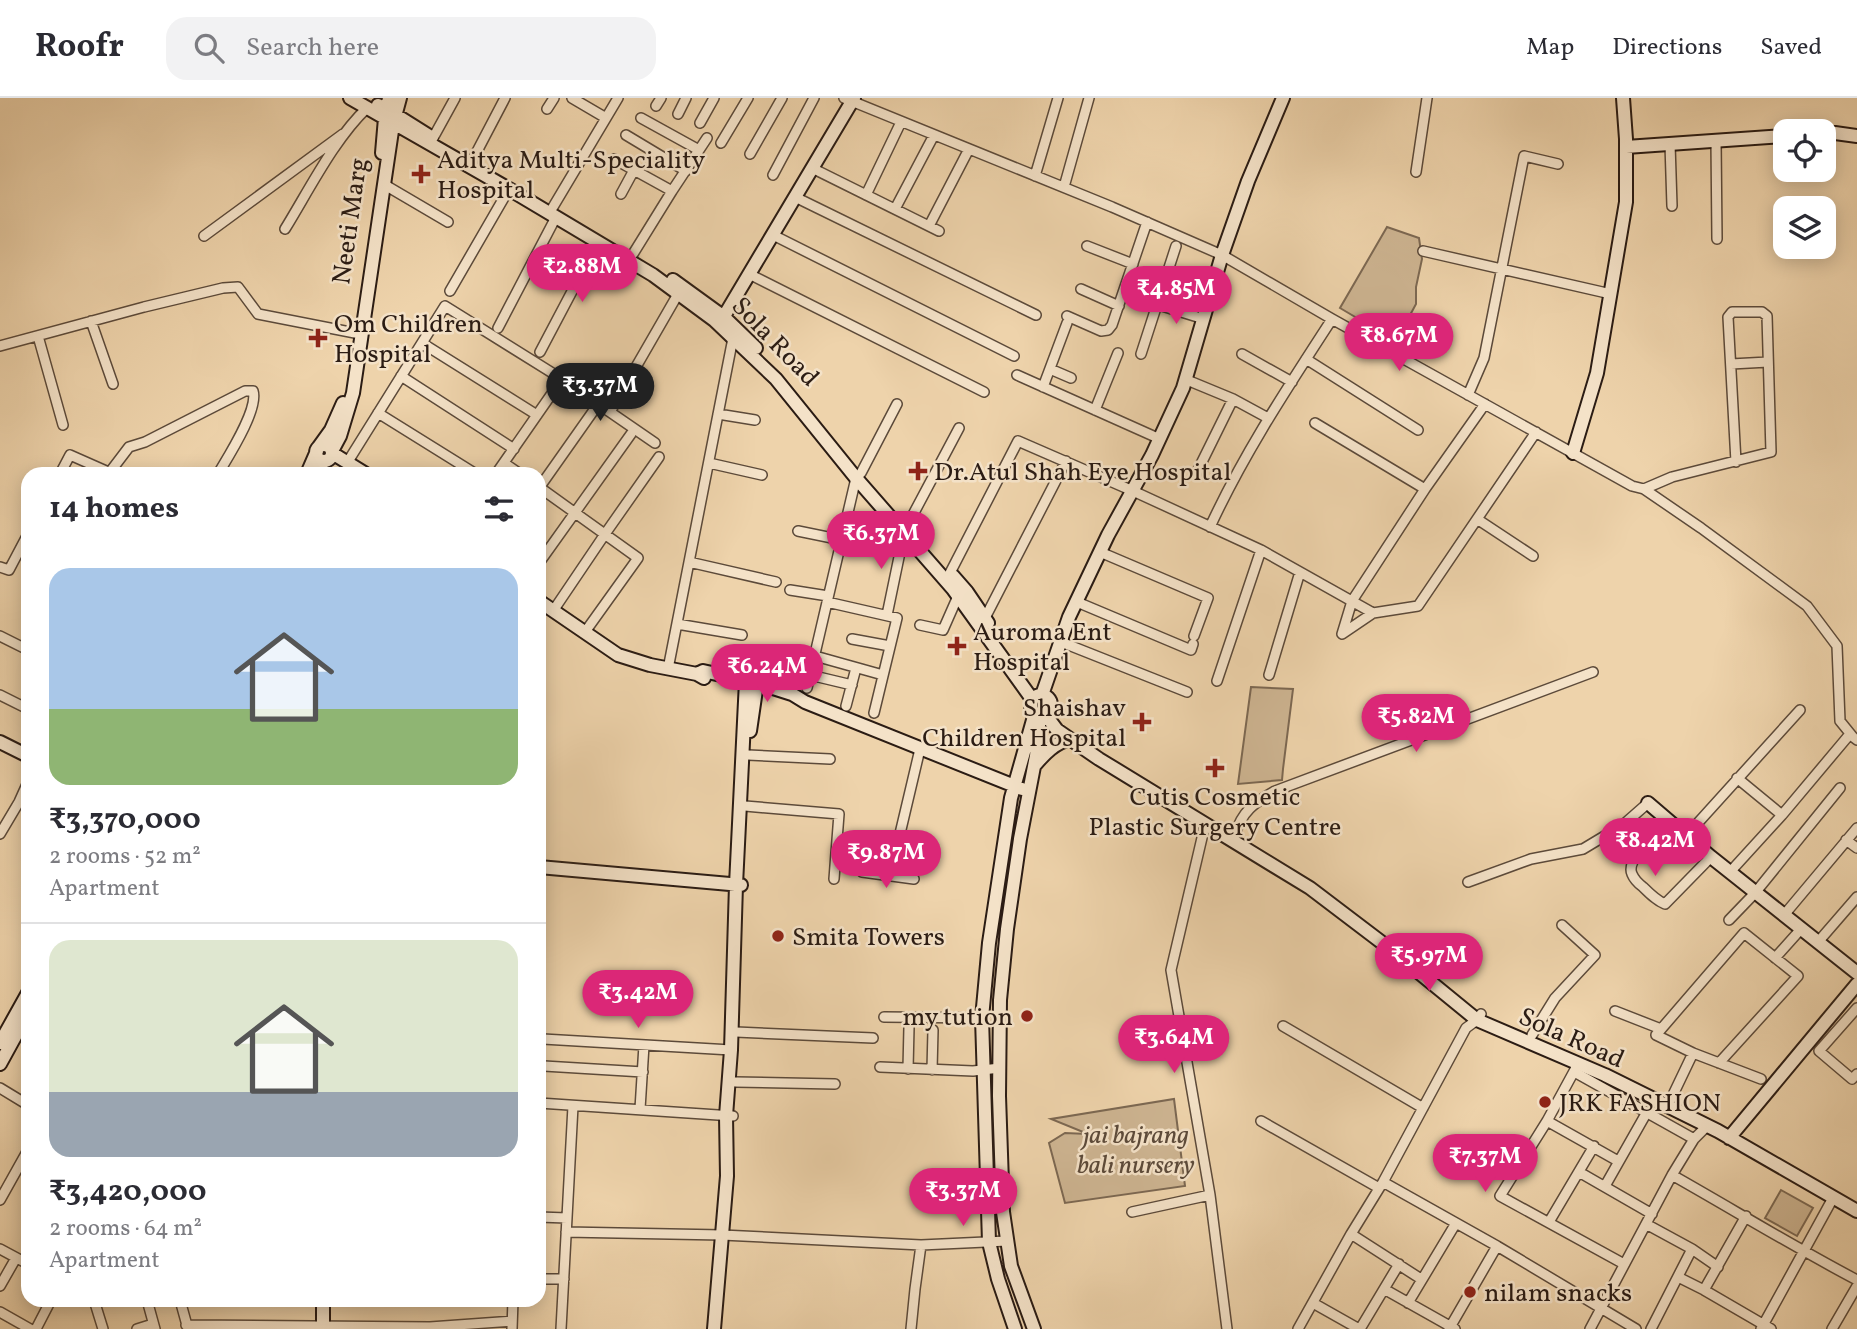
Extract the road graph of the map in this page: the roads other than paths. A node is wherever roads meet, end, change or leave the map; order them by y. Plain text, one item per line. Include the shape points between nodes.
1 (350, 98) edge
2 (400, 98) edge
3 (455, 98) edge
4 (506, 98) edge
5 (554, 98) edge
6 (572, 98) edge
7 (618, 98) edge
8 (686, 98) edge
9 (714, 98) edge
10 (748, 98) edge
11 (782, 98) edge
12 (814, 98) edge
13 (1058, 98) edge
14 (1089, 98) edge
15 (1283, 98) edge
16 (1427, 98) edge
17 (1623, 98) edge
18 (850, 99) edge
19 (366, 103) edge
20 (547, 109) dead end
21 (390, 113) edge
22 (678, 114) dead end
23 (606, 118) junction
24 (641, 118) dead end
25 (700, 122) dead end
26 (901, 122) junction
27 (1836, 133) edge
28 (343, 134) junction
29 (626, 135) dead end
30 (934, 135) junction
31 (1857, 136) edge
32 (1773, 137) edge
33 (433, 138) junction
34 (707, 138) dead end
35 (1716, 141) junction
36 (722, 143) dead end
37 (1670, 144) junction
38 (1626, 146) junction
39 (969, 149) junction
40 (699, 150) junction
41 (750, 154) dead end
42 (614, 159) dead end
43 (472, 161) junction
44 (1559, 164) dead end
45 (812, 169) junction
46 (634, 170) junction
47 (685, 171) junction
48 (1416, 172) dead end
49 (773, 175) dead end
50 (1035, 176) junction
51 (385, 185) junction
52 (1064, 187) junction
53 (509, 189) junction
54 (672, 191) junction
55 (621, 194) dead end
56 (866, 195) junction
57 (795, 197) junction
58 (1672, 206) dead end
59 (895, 209) junction
60 (555, 212) junction
61 (448, 222) dead end
62 (1147, 222) junction
63 (929, 226) junction
64 (285, 229) dead end
65 (939, 231) dead end
66 (773, 235) junction
67 (204, 236) dead end
68 (1717, 239) dead end
69 (598, 242) junction
70 (1087, 246) dead end
71 (1176, 246) dead end
72 (1423, 251) dead end
73 (633, 254) junction
74 (1222, 255) junction
75 (1133, 264) junction
76 (1502, 269) junction
77 (750, 274) junction
78 (1081, 289) dead end
79 (450, 291) dead end
80 (1123, 293) junction
81 (678, 294) junction
82 (1611, 294) junction
83 (1157, 305) junction
84 (1119, 306) junction
85 (1035, 316) dead end
86 (1204, 319) junction
87 (1332, 319) junction
88 (91, 321) junction
89 (722, 321) junction
90 (498, 328) dead end
91 (355, 333) junction
92 (38, 335) junction
93 (733, 338) junction
94 (422, 343) junction
95 (0, 346) edge
96 (540, 352) dead end
97 (1118, 353) dead end
98 (1141, 354) dead end
99 (1242, 355) dead end
100 (1014, 356) dead end
101 (1306, 359) junction
102 (1769, 362) junction
103 (1731, 364) junction
104 (1050, 369) junction
105 (1017, 375) dead end
106 (401, 376) junction
107 (1071, 378) dead end
108 (562, 379) junction
109 (1187, 380) junction
110 (1292, 382) junction
111 (113, 384) dead end
112 (1043, 387) junction
113 (984, 392) dead end
114 (1468, 395) junction
115 (1233, 399) junction
116 (897, 404) dead end
117 (1485, 404) junction
118 (594, 410) dead end
119 (1096, 410) junction
120 (610, 412) junction
121 (378, 413) junction
122 (718, 414) junction
123 (537, 415) junction
124 (1268, 418) junction
125 (755, 420) dead end
126 (1315, 424) dead end
127 (63, 425) dead end
128 (959, 428) dead end
129 (1418, 430) dead end
130 (1536, 432) junction
131 (631, 434) dead end
132 (1160, 439) junction
133 (655, 443) dead end
134 (514, 449) junction
135 (1573, 453) junction
136 (325, 454) junction
137 (659, 457) dead end
138 (1066, 461) junction
139 (1736, 462) junction
140 (504, 463) junction
141 (709, 463) junction
142 (64, 467) edge
143 (97, 467) edge
144 (115, 467) edge
145 (222, 467) edge
146 (313, 467) edge
147 (320, 467) edge
148 (345, 467) edge
149 (349, 467) edge
150 (465, 467) edge
151 (501, 467) edge
152 (510, 467) edge
153 (1196, 474) dead end
154 (762, 475) dead end
155 (859, 476) junction
156 (546, 477) edge
157 (1424, 489) junction
158 (1644, 489) junction
159 (1133, 491) junction
160 (546, 492) edge
161 (574, 512) junction
162 (1477, 519) junction
163 (1210, 527) junction
164 (906, 529) junction
165 (798, 531) dead end
166 (605, 534) junction
167 (842, 540) junction
168 (21, 547) edge
169 (1261, 550) junction
170 (1100, 552) junction
171 (546, 553) edge
172 (1533, 556) dead end
173 (689, 562) junction
174 (0, 567) edge
175 (1300, 572) junction
176 (950, 573) junction
177 (776, 582) dead end
178 (790, 590) dead end
179 (958, 596) junction
180 (828, 599) junction
181 (1352, 601) junction
182 (1077, 602) junction
183 (546, 606) edge
184 (553, 611) junction
185 (1373, 613) junction
186 (887, 615) junction
187 (985, 618) junction
188 (677, 624) junction
189 (920, 625) dead end
190 (585, 632) junction
191 (741, 635) dead end
192 (0, 636) edge
193 (852, 639) dead end
194 (1061, 642) junction
195 (21, 646) edge
196 (890, 646) junction
197 (815, 656) junction
198 (856, 668) junction
199 (668, 669) junction
200 (1593, 671) dead end
201 (1269, 674) dead end
202 (810, 675) junction
203 (883, 675) junction
204 (1217, 681) dead end
205 (852, 685) junction
206 (751, 686) junction
207 (807, 688) dead end
208 (1187, 692) dead end
209 (0, 695) edge
210 (1037, 697) junction
211 (21, 706) edge
212 (846, 706) dead end
213 (1800, 710) dead end
214 (874, 713) dead end
215 (1042, 713) junction
216 (1854, 737) edge
217 (1070, 739) junction
218 (0, 741) edge
219 (920, 749) junction
220 (21, 752) edge
221 (748, 755) junction
222 (830, 759) dead end
223 (1035, 765) junction
224 (1737, 778) junction
225 (1014, 787) junction
226 (1840, 788) dead end
227 (1029, 791) junction
228 (1648, 803) joint
229 (745, 806) junction
230 (21, 807) edge
231 (1782, 815) junction
232 (1666, 819) junction
233 (1205, 825) junction
234 (1857, 828) edge
235 (0, 834) edge
236 (1235, 835) junction
237 (1686, 836) junction
238 (1846, 840) junction
239 (1857, 848) edge
240 (1711, 857) junction
241 (546, 868) edge
242 (862, 872) dead end
243 (1730, 872) junction
244 (890, 876) junction
245 (834, 879) dead end
246 (914, 879) dead end
247 (1468, 883) dead end
248 (738, 885) junction
249 (1755, 892) junction
250 (1857, 897) edge
251 (1784, 915) junction
252 (1729, 920) dead end
253 (1562, 925) dead end
254 (1801, 929) junction
255 (1818, 942) junction
256 (1775, 958) junction
257 (1857, 973) edge
258 (1854, 993) edge
259 (21, 1006) edge
260 (1857, 1008) edge
261 (1615, 1012) dead end
262 (884, 1017) dead end
263 (1479, 1017) junction
264 (982, 1018) junction
265 (21, 1026) edge
266 (1283, 1026) dead end
267 (909, 1027) dead end
268 (1661, 1029) junction
269 (933, 1030) dead end
270 (736, 1032) junction
271 (1532, 1035) junction
272 (873, 1038) dead end
273 (546, 1039) edge
274 (0, 1043) edge
275 (644, 1045) junction
276 (731, 1050) junction
277 (1693, 1054) junction
278 (1719, 1063) junction
279 (0, 1064) edge
280 (546, 1066) edge
281 (880, 1067) dead end
282 (1000, 1068) junction
283 (908, 1069) junction
284 (984, 1069) junction
285 (1578, 1069) junction
286 (932, 1070) junction
287 (643, 1072) junction
288 (1760, 1079) dead end
289 (1855, 1079) edge
290 (734, 1082) junction
291 (835, 1084) dead end
292 (0, 1088) edge
293 (1671, 1099) junction
294 (21, 1101) edge
295 (546, 1104) edge
296 (573, 1106) junction
297 (1423, 1108) junction
298 (640, 1110) junction
299 (1647, 1112) junction
300 (730, 1116) junction
301 (1261, 1121) dead end
302 (1547, 1121) junction
303 (1707, 1126) junction
304 (1732, 1135) junction
305 (1694, 1139) junction
306 (1594, 1146) junction
307 (1618, 1161) junction
308 (21, 1169) edge
309 (1579, 1172) junction
310 (1672, 1175) junction
311 (1381, 1185) junction
312 (1605, 1186) junction
313 (1210, 1195) junction
314 (1833, 1198) junction
315 (0, 1200) edge
316 (1857, 1202) edge
317 (1857, 1211) edge
318 (1132, 1212) dead end
319 (1652, 1214) junction
320 (1746, 1216) junction
321 (546, 1218) edge
322 (567, 1219) junction
323 (1549, 1222) junction
324 (1456, 1223) junction
325 (1646, 1224) junction
326 (566, 1232) junction
327 (1351, 1234) junction
328 (724, 1235) junction
329 (1007, 1241) junction
330 (989, 1242) junction
331 (921, 1245) junction
332 (1497, 1246) junction
333 (0, 1249) edge
334 (1692, 1249) junction
335 (1803, 1252) junction
336 (16, 1258) junction
337 (21, 1260) edge
338 (1399, 1264) junction
339 (1624, 1264) junction
340 (1718, 1267) junction
341 (1678, 1277) junction
342 (546, 1279) edge
343 (564, 1279) junction
344 (1421, 1279) junction
345 (1857, 1280) edge
346 (0, 1286) edge
347 (1857, 1286) edge
348 (1384, 1289) junction
349 (1704, 1290) junction
350 (1313, 1303) junction
351 (1408, 1303) junction
352 (47, 1307) edge
353 (95, 1307) edge
354 (149, 1307) edge
355 (182, 1307) edge
356 (323, 1307) edge
357 (513, 1307) edge
358 (1601, 1307) junction
359 (0, 1312) edge
360 (512, 1325) edge
361 (154, 1327) edge
362 (187, 1327) edge
363 (323, 1327) edge
364 (1765, 1327) edge
365 (1452, 1328) edge
366 (30, 1329) edge
367 (36, 1329) edge
368 (103, 1329) edge
369 (137, 1329) edge
370 (561, 1329) edge
371 (717, 1329) edge
372 (911, 1329) edge
373 (1015, 1329) edge
374 (1034, 1329) edge
375 (1227, 1329) edge
376 (1298, 1329) edge
377 (1359, 1329) edge
378 (1590, 1329) edge
379 (1636, 1329) edge
380 (1651, 1329) edge
381 (1832, 1329) edge

1 - 19 street, Sola Road
2 - 21 street
3 - 33 street
4 - 43 street
5 - 20 street
6 - 23 street
7 - 23 street
8 - 22 street
9 - 25 street
10 - 36 street
11 - 41 street
12 - 49 street
13 - 50 street
14 - 52 street
15 - 74 street
16 - 48 street
17 - 38 street
18 - 26 street
18 - 45 street
19 - 21 street, Sola Road
19 - 28 street
21 - 33 street, Sola Road
21 - 51 street
21 - 53 street, Sola Road
21 - 91 street, Neeti Marg
23 - 60 street
24 - 40 street
26 - 30 street
26 - 56 street
27 - 31 street
28 - 64 street
28 - 67 street
29 - 47 street
30 - 39 street
30 - 59 street
32 - 35 street
33 - 43 street, Sola Road
34 - 40 street
35 - 37 street
35 - 68 street
37 - 38 street
37 - 58 street
38 - 82 street via 1626,202
39 - 50 street
39 - 63 street
40 - 47 street
42 - 46 street
43 - 60 street, Sola Road
44 - 76 street via 1524,156
45 - 56 street
45 - 57 street
46 - 54 street
46 - 55 street
47 - 54 street
50 - 52 street
51 - 61 street
51 - 136 street via 353,393 340,436
52 - 62 street
53 - 60 street, Sola Road
53 - 79 street
54 - 73 street
56 - 59 street
57 - 66 street
57 - 85 street
59 - 63 street
60 - 69 street, Sola Road
60 - 73 street, Sola Road
60 - 90 street
62 - 74 street
62 - 75 street
63 - 65 street
66 - 77 street
66 - 100 street
69 - 81 street, Sola Road
69 - 96 street
70 - 75 street
71 - 83 street
72 - 76 street
73 - 89 street, Sola Road via 690,291
74 - 86 street
74 - 87 street
75 - 80 street
76 - 82 street
76 - 114 street via 1484,358
77 - 89 street
77 - 113 street
78 - 84 street
80 - 83 street
80 - 84 street
81 - 89 street, Sola Road
81 - 120 street
82 - 135 street via 1597,373
83 - 86 street
83 - 98 street
84 - 104 street via 1108,330 1067,319
86 - 109 street
87 - 101 street
87 - 114 street
88 - 91 street via 238,287 258,314
88 - 92 street
88 - 111 street
89 - 93 street, Sola Road
89 - 155 street, Sola Road via 777,371
91 - 136 street, Neeti Marg via 347,384
92 - 95 street
92 - 127 street
93 - 122 street
93 - 155 street, Sola Road via 776,379
94 - 106 street
94 - 108 street via 445,306
94 - 123 street
97 - 119 street
99 - 110 street
101 - 110 street
101 - 129 street
102 - 103 street
102 - 103 street via 1767,316 1732,312 1728,317
102 - 139 street via 1771,452
103 - 139 street
104 - 107 street
104 - 112 street
105 - 112 street
106 - 121 street
106 - 134 street
108 - 120 street
108 - 123 street
109 - 115 street
109 - 132 street
110 - 124 street
112 - 119 street
114 - 117 street
115 - 124 street
115 - 153 street
116 - 155 street
117 - 130 street
117 - 157 street
118 - 156 street
119 - 132 street
120 - 133 street
121 - 149 street
121 - 150 street
122 - 125 street
122 - 141 street
123 - 134 street
124 - 163 street
126 - 157 street
128 - 164 street
130 - 135 street
130 - 162 street
131 - 161 street
132 - 159 street
134 - 140 street
135 - 158 street
136 - 146 street
136 - 147 street
136 - 148 street
137 - 166 street
138 - 159 street
138 - 176 street via 1018,441
138 - 187 street
139 - 158 street via 1672,477
140 - 151 street
140 - 152 street
141 - 154 street
141 - 173 street
142 - 143 street via 70,455
144 - 145 street via 129,447 253,391 250,415
155 - 164 street, Sola Road
155 - 167 street
157 - 181 street
158 - 216 street via 1807,606 1837,646 1840,721
159 - 163 street
159 - 170 street
160 - 161 street
161 - 166 street
161 - 171 street
162 - 172 street
162 - 185 street via 1418,606
163 - 169 street
164 - 176 street, Sola Road
164 - 179 street, Sola Road
164 - 186 street
165 - 167 street
166 - 184 street
166 - 190 street via 638,558
167 - 180 street
168 - 174 street via 9,570
169 - 175 street
169 - 204 street
170 - 182 street
170 - 182 street via 1208,598 1191,650
173 - 177 street
173 - 188 street
175 - 181 street
175 - 201 street
176 - 187 street, Sola Road
178 - 180 street
179 - 189 street via 943,629
179 - 210 street, Sola Road
180 - 186 street
180 - 197 street
181 - 185 street
181 - 185 street via 1342,634
182 - 194 street
183 - 184 street
184 - 190 street
186 - 196 street via 897,618
187 - 210 street, Sola Road
188 - 191 street
188 - 199 street
190 - 199 street via 618,655
192 - 195 street
193 - 196 street
194 - 208 street
194 - 210 street
196 - 203 street
197 - 198 street
197 - 202 street
198 - 203 street
198 - 205 street
199 - 206 street
200 - 236 street via 1275,791 1249,808
202 - 205 street
202 - 207 street
203 - 214 street
205 - 212 street
206 - 219 street via 792,694
206 - 221 street
206 - 248 street
209 - 211 street
210 - 215 street via 1050,701
213 - 224 street
215 - 217 street, Sola Road
215 - 223 street
215 - 225 street
215 - 236 street, Sola Road
216 - 231 street
217 - 223 street via 1053,747
217 - 233 street, Sola Road
218 - 220 street
219 - 225 street
219 - 244 street
221 - 222 street
221 - 229 street
223 - 227 street
224 - 231 street
224 - 237 street
225 - 227 street
225 - 264 street via 1001,855
226 - 249 street
227 - 282 street via 1007,929
228 - 232 street
228 - 247 street via 1623,825 1583,849 1531,859
229 - 245 street via 839,814
229 - 248 street
230 - 235 street
231 - 243 street
232 - 237 street
232 - 240 street via 1631,866 1631,873 1652,896 1665,904
233 - 263 street, Sola Road via 1310,888
233 - 313 street via 1171,970
234 - 238 street
236 - 263 street, Sola Road via 1320,886
237 - 240 street
238 - 239 street
238 - 251 street
240 - 243 street
241 - 248 street
242 - 244 street
243 - 249 street
244 - 246 street
248 - 270 street
248 - 276 street
249 - 251 street
249 - 252 street
250 - 255 street
251 - 254 street
253 - 271 street via 1595,955 1555,998
254 - 255 street
254 - 256 street
255 - 257 street
256 - 268 street via 1744,933
256 - 278 street via 1798,976
258 - 304 street
259 - 274 street
260 - 289 street via 1819,1051
261 - 268 street
262 - 264 street
263 - 271 street, Sola Road
263 - 285 street, Sola Road
263 - 297 street via 1466,1028
264 - 284 street
265 - 279 street
266 - 297 street
267 - 283 street
268 - 277 street via 1656,1035
269 - 286 street
270 - 272 street
270 - 290 street
271 - 293 street, Sola Road
273 - 275 street
275 - 276 street
275 - 287 street
276 - 300 street
277 - 278 street
277 - 293 street
278 - 288 street
280 - 287 street
281 - 283 street
282 - 284 street
282 - 329 street
283 - 286 street
284 - 286 street
284 - 330 street
285 - 299 street
285 - 302 street
285 - 303 street, Sola Road via 1605,1075
287 - 298 street
290 - 291 street
290 - 300 street
292 - 294 street
293 - 304 street, Sola Road
295 - 296 street
296 - 298 street
296 - 322 street
297 - 311 street
298 - 300 street
299 - 305 street
299 - 307 street
300 - 328 street via 732,1176
301 - 311 street
302 - 306 street
302 - 323 street via 1500,1196
303 - 304 street, Sola Road
303 - 305 street
304 - 314 street, Sola Road
304 - 316 street, Sola Road
305 - 310 street
306 - 307 street
306 - 309 street
307 - 312 street
308 - 315 street
309 - 312 street
309 - 323 street
310 - 319 street
310 - 320 street
311 - 324 street
311 - 327 street
312 - 319 street
313 - 318 street
313 - 375 street
314 - 317 street, Sola Road
314 - 335 street
319 - 325 street
320 - 335 street
320 - 340 street
321 - 322 street
322 - 326 street
323 - 339 street
324 - 332 street
324 - 344 street
325 - 334 street
325 - 339 street
326 - 328 street
326 - 343 street
327 - 338 street
327 - 350 street
328 - 331 street
328 - 371 street
329 - 330 street
329 - 374 street
330 - 331 street
330 - 373 street
331 - 372 street
332 - 358 street
332 - 365 street
333 - 336 street
334 - 340 street
334 - 341 street
335 - 345 street
335 - 364 street
336 - 337 street
336 - 346 street
338 - 344 street
338 - 348 street
339 - 358 street
340 - 349 street
341 - 349 street
341 - 380 street
342 - 343 street
343 - 370 street
344 - 351 street
347 - 381 street
348 - 351 street
348 - 377 street
349 - 364 street
350 - 376 street
350 - 377 street
351 - 365 street
352 - 367 street
353 - 368 street
354 - 361 street
355 - 362 street
356 - 363 street
357 - 360 street
358 - 378 street
358 - 379 street
359 - 366 street
360 - 363 street
361 - 369 street
362 - 363 street

